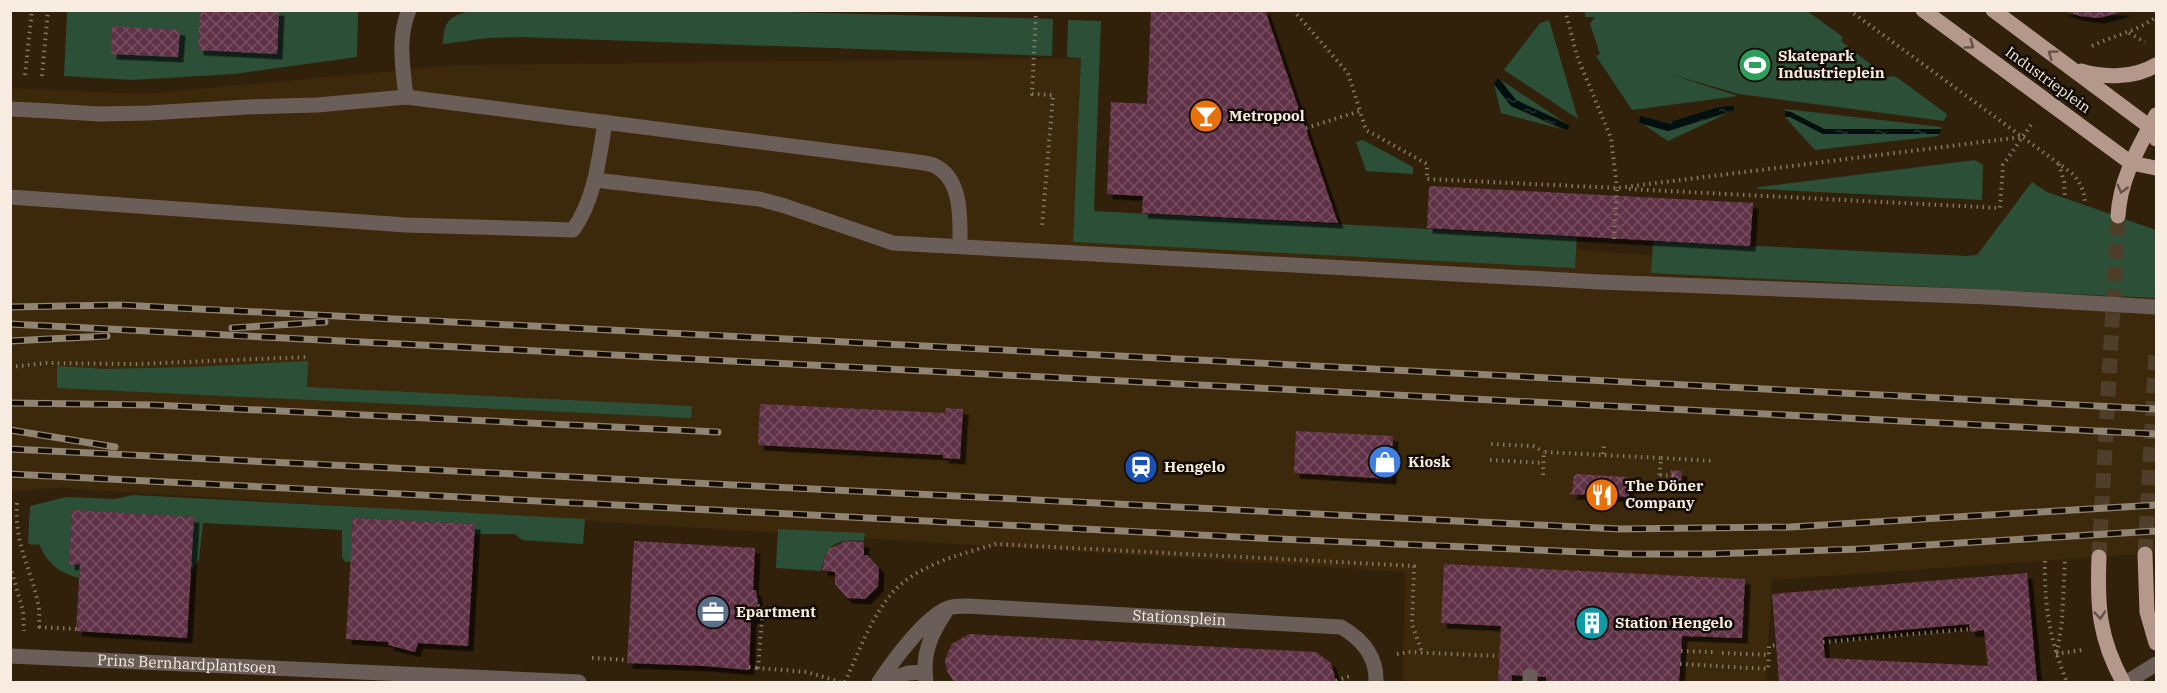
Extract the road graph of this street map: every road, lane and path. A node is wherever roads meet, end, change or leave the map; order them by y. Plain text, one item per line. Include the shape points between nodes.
1 (32, 10) edge
2 (48, 10) edge
3 (408, 10) edge
4 (1036, 10) edge
5 (1293, 10) edge
6 (1565, 10) edge
7 (1849, 10) edge
8 (1923, 10) edge
9 (1993, 10) edge
10 (2157, 65) edge
11 (2072, 69) junction
12 (25, 75) dead end
13 (42, 76) dead end
14 (406, 98) junction
15 (10, 109) edge
16 (1360, 111) junction
17 (605, 122) junction
18 (2154, 127) edge
19 (1305, 128) dead end
20 (2022, 137) junction
21 (2131, 163) junction
22 (2058, 164) junction
23 (2157, 168) edge
24 (596, 180) junction
25 (1617, 188) junction
26 (10, 196) edge
27 (2065, 198) dead end
28 (2085, 205) dead end
29 (2118, 216) tunnel mouth
30 (1614, 239) dead end
31 (960, 245) junction
32 (1041, 250) junction
33 (2157, 307) edge
34 (308, 357) dead end
35 (10, 366) edge
36 (1491, 444) dead end
37 (1604, 445) dead end
38 (1544, 452) junction
39 (1603, 454) junction
40 (1661, 458) junction
41 (1490, 460) dead end
42 (1714, 461) dead end
43 (1543, 463) junction
44 (1543, 475) dead end
45 (1660, 475) junction
46 (1676, 476) dead end
47 (1659, 481) dead end
48 (17, 503) dead end
49 (2145, 554) tunnel mouth
50 (2099, 557) tunnel mouth
51 (2065, 560) dead end
52 (2044, 561) dead end
53 (10, 566) edge
54 (758, 606) dead end
55 (948, 608) junction
56 (23, 611) dead end
57 (76, 629) dead end
58 (1970, 629) dead end
59 (1823, 642) dead end
60 (2157, 643) edge
61 (1776, 645) dead end
62 (1681, 651) dead end
63 (1422, 652) junction
64 (1713, 652) dead end
65 (1722, 652) dead end
66 (2056, 654) junction
67 (1769, 655) junction
68 (10, 656) edge
69 (1499, 656) dead end
70 (1680, 664) dead end
71 (2157, 664) edge
72 (1374, 665) junction
73 (749, 667) dead end
74 (758, 668) junction
75 (926, 677) edge
76 (1336, 681) edge
77 (579, 682) edge
78 (840, 682) edge
79 (845, 682) edge
80 (880, 682) edge
81 (1376, 682) edge
82 (2067, 682) edge
83 (2125, 682) edge

1 - 12 path
2 - 13 path
3 - 14 street via 402,26
4 - 32 path via 1032,94 1053,95
5 - 16 path via 1348,73
6 - 25 path via 1577,56 1611,138
7 - 20 path
8 -> 21 main road, Industrieplein
11 -> 9 main road, Industrieplein
10 - 11 main road via 2121,75 2097,76
11 - 18 main road, Industrieplein
14 - 15 street, bridge via 149,113
14 - 17 street
16 - 19 path
16 - 25 path via 1366,130 1427,164 1427,179
17 - 24 street
17 - 31 street via 934,166 953,186 960,209
18 - 21 main road
20 - 22 path
20 - 25 path
20 - 25 path via 2003,165 2000,208
21 - 23 main road, Industrieplein
21 -> 29 main road via 2120,194
22 - 27 path
22 - 28 path via 2081,183
24 - 26 street via 582,218 573,230 406,225
24 - 31 street via 759,199 893,243
25 - 30 path
31 - 32 street
32 - 33 street via 1600,282
34 - 35 path
36 - 38 path via 1533,446
37 - 39 path
38 - 39 path
38 - 43 path
39 - 40 path
40 - 42 path
40 - 45 path
41 - 43 path
43 - 44 path
45 - 46 path
45 - 47 path
48 - 57 path via 18,541 39,605 39,627
49 - 60 main road via 2147,612
50 -> 83 main road via 2101,628 2109,654
51 - 66 path
52 - 66 path via 2045,602
53 - 56 path
54 - 74 path via 763,606
55 - 72 street, Stationsplein via 1341,627 1357,637
55 - 75 street via 928,643
55 - 80 street via 926,623
58 - 59 path
61 - 67 path via 1769,646
62 - 64 path
63 - 69 path
63 - 72 path via 1403,652
63 - 79 path via 1412,624 1414,566 996,544 954,557 908,579 883,605
65 - 67 path
66 - 82 path
67 - 70 path via 1768,669
68 - 77 street, Prins Bernhardplantsoen
71 - 83 street
72 - 76 path
72 - 81 street, Stationsplein
73 - 74 path
74 - 78 path via 807,672
75 - 80 street via 908,673

